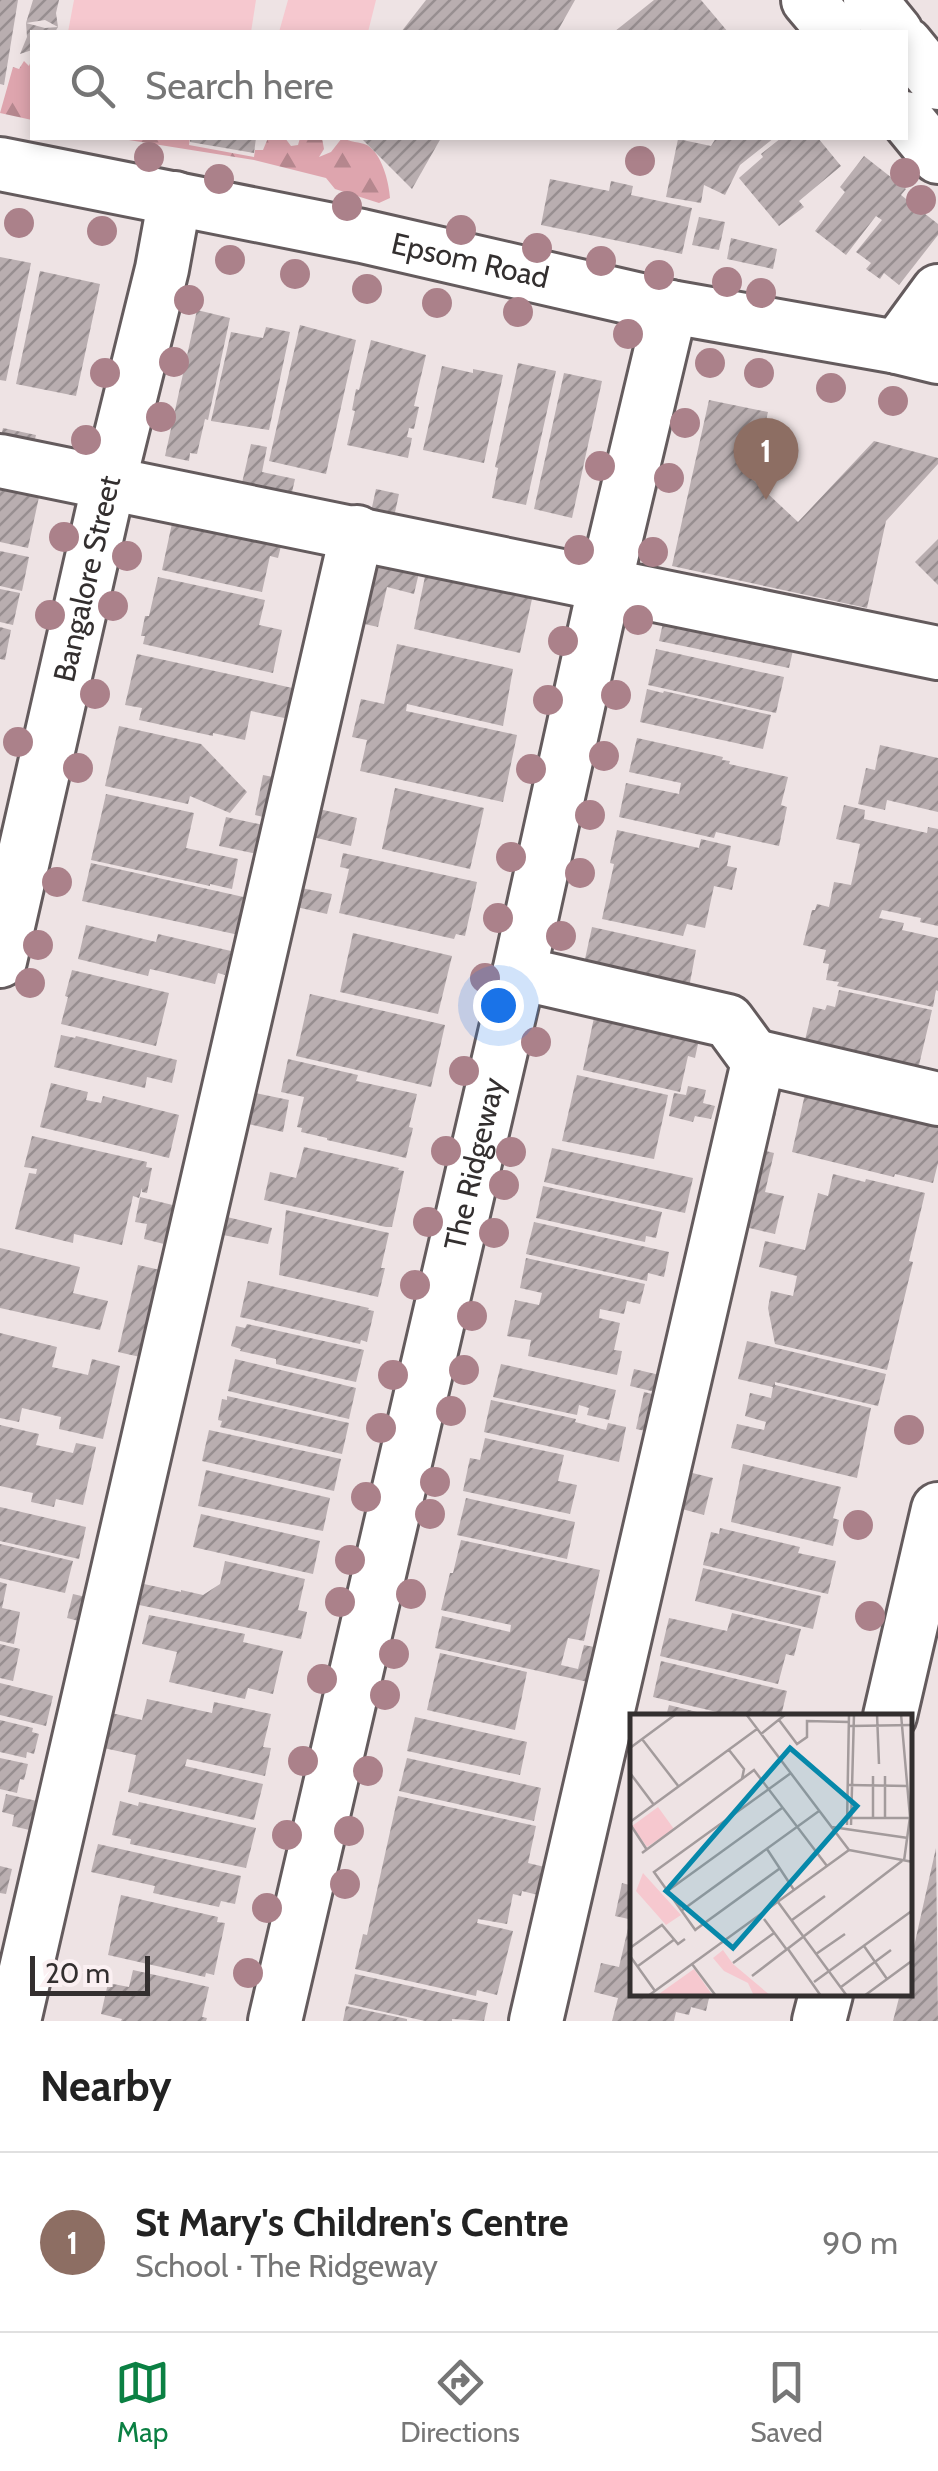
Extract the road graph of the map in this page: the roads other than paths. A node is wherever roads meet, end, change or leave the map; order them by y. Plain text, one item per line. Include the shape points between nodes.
1 (808, 0) edge
2 (870, 0) edge
3 (832, 30) edge
4 (894, 30) edge
5 (908, 46) edge
6 (938, 83) edge
7 (908, 120) edge
8 (938, 157) edge
9 (0, 164) edge
10 (175, 198) junction
11 (938, 291) edge
12 (671, 307) junction
13 (917, 352) edge
14 (0, 461) edge
15 (109, 483) junction
16 (356, 532) junction
17 (605, 584) junction
18 (938, 653) edge
19 (0, 961) edge
20 (520, 973) junction
21 (758, 1062) junction
22 (938, 1099) edge
23 (938, 1509) edge
24 (890, 1714) edge
25 (825, 1996) edge
26 (14, 2021) edge
27 (274, 2021) edge
28 (536, 2021) edge
29 (819, 2021) edge

1 - 3 street
2 - 4 street
5 - 6 street
7 - 8 street
9 - 10 street, Epsom Road
10 - 12 street, Epsom Road
10 - 15 street, Bangalore Street
11 - 13 street
12 - 13 street, Epsom Road
12 - 17 street, The Ridgeway
14 - 15 street
15 - 16 street
15 - 19 street, Bangalore Street
16 - 17 street
16 - 26 street
17 - 18 street
17 - 20 street, The Ridgeway
20 - 21 street via 728,1021
20 - 27 street, The Ridgeway
21 - 22 street via 759,1057
21 - 28 street
23 - 24 street
25 - 29 street

